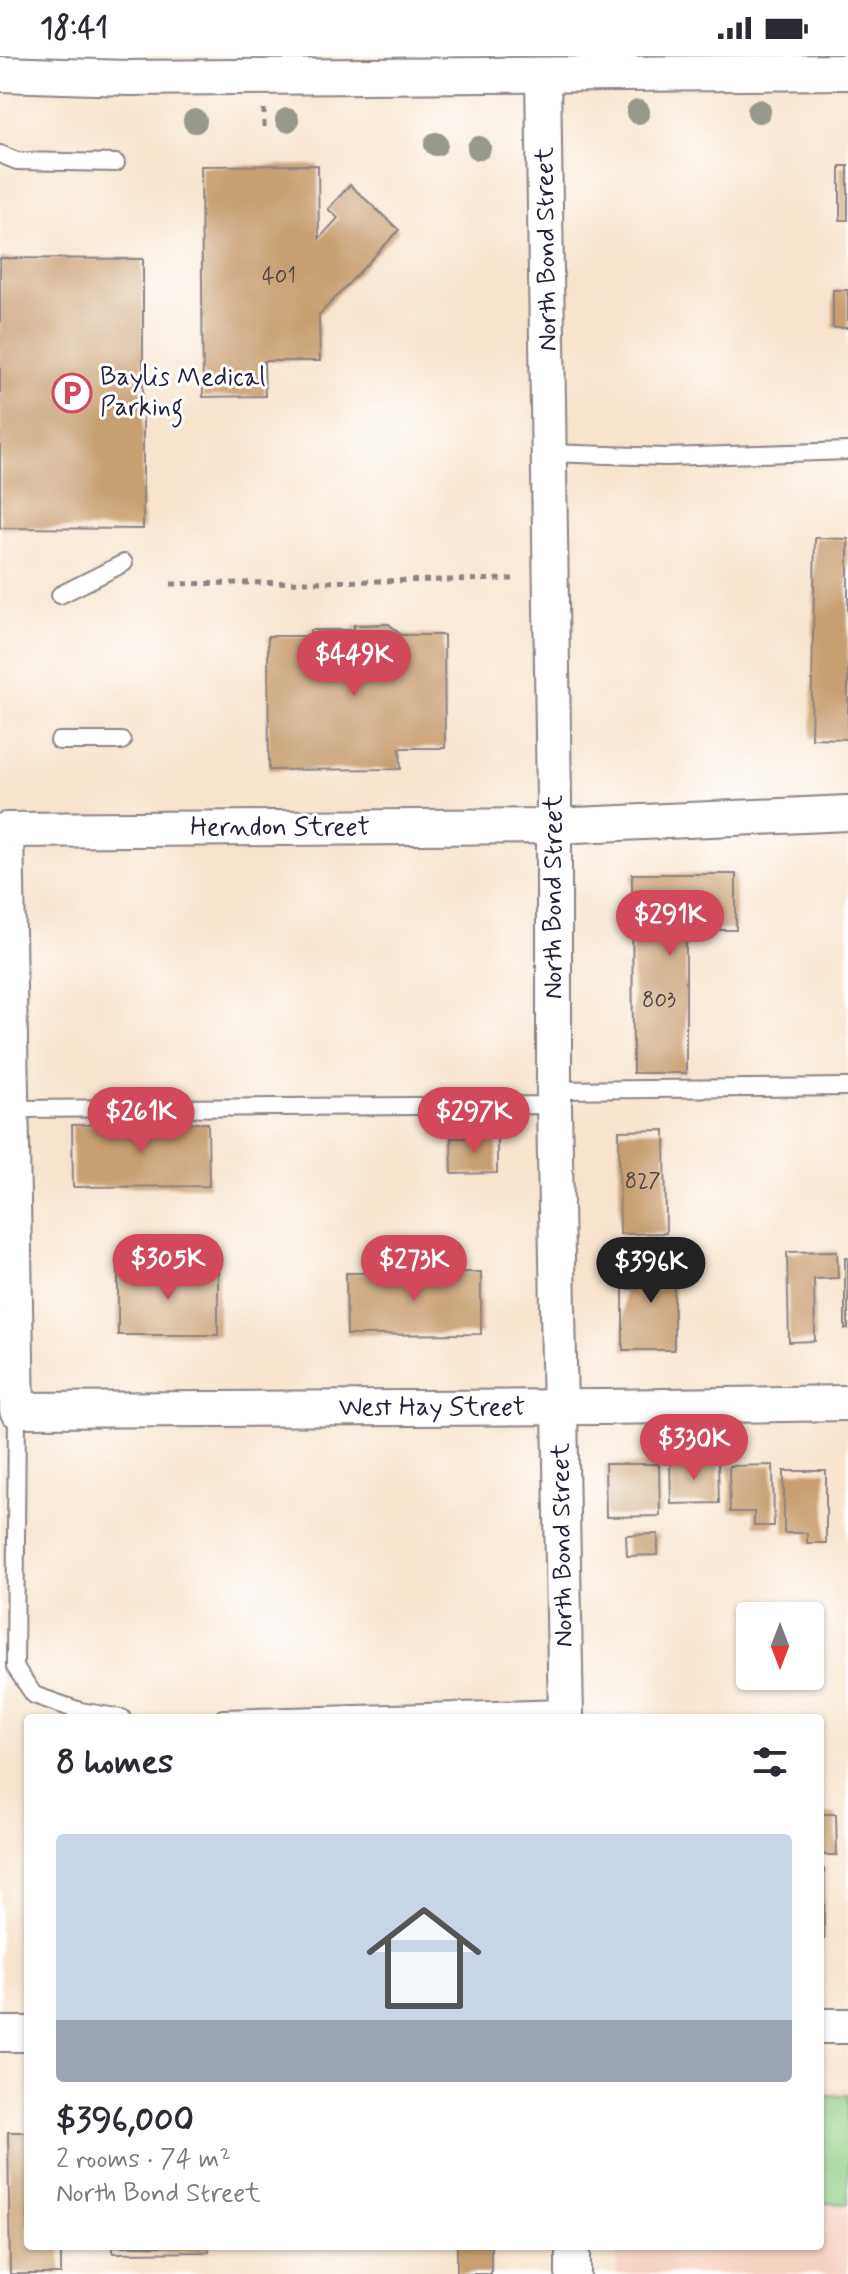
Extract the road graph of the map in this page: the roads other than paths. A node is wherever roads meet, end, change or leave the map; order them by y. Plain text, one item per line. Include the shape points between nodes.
1 (848, 72) edge
2 (0, 74) edge
3 (543, 76) junction
4 (0, 154) edge
5 (116, 163) dead end
6 (848, 451) edge
7 (549, 453) junction
8 (124, 563) dead end
9 (60, 595) dead end
10 (59, 741) dead end
11 (122, 741) dead end
12 (848, 813) edge
13 (553, 826) junction
14 (848, 1087) edge
15 (554, 1098) junction
16 (12, 1109) junction
17 (848, 1403) edge
18 (561, 1407) junction
19 (17, 1410) junction
20 (566, 1713) edge
21 (98, 1714) edge
22 (497, 1714) edge
23 (824, 2026) edge
24 (848, 2026) edge
25 (0, 2034) edge
26 (24, 2034) edge
27 (573, 2250) edge
28 (573, 2274) edge

1 - 3 street
2 - 3 street
3 - 7 street, North Bond Street
4 - 5 lane via 17,161
6 - 7 lane via 666,457
7 - 13 street, North Bond Street
8 - 9 lane
10 - 11 lane via 88,749
12 - 13 street, Herndon Street
13 - 15 street, North Bond Street
13 - 16 street, Herndon Street via 6,830
14 - 15 lane
15 - 16 lane
15 - 18 street, North Bond Street
16 - 19 street
17 - 18 street, West Hay Street
18 - 19 street, West Hay Street
18 - 20 street, North Bond Street
19 - 21 lane via 15,1667 34,1695
20 - 22 lane
23 - 24 street
25 - 26 street
27 - 28 street

